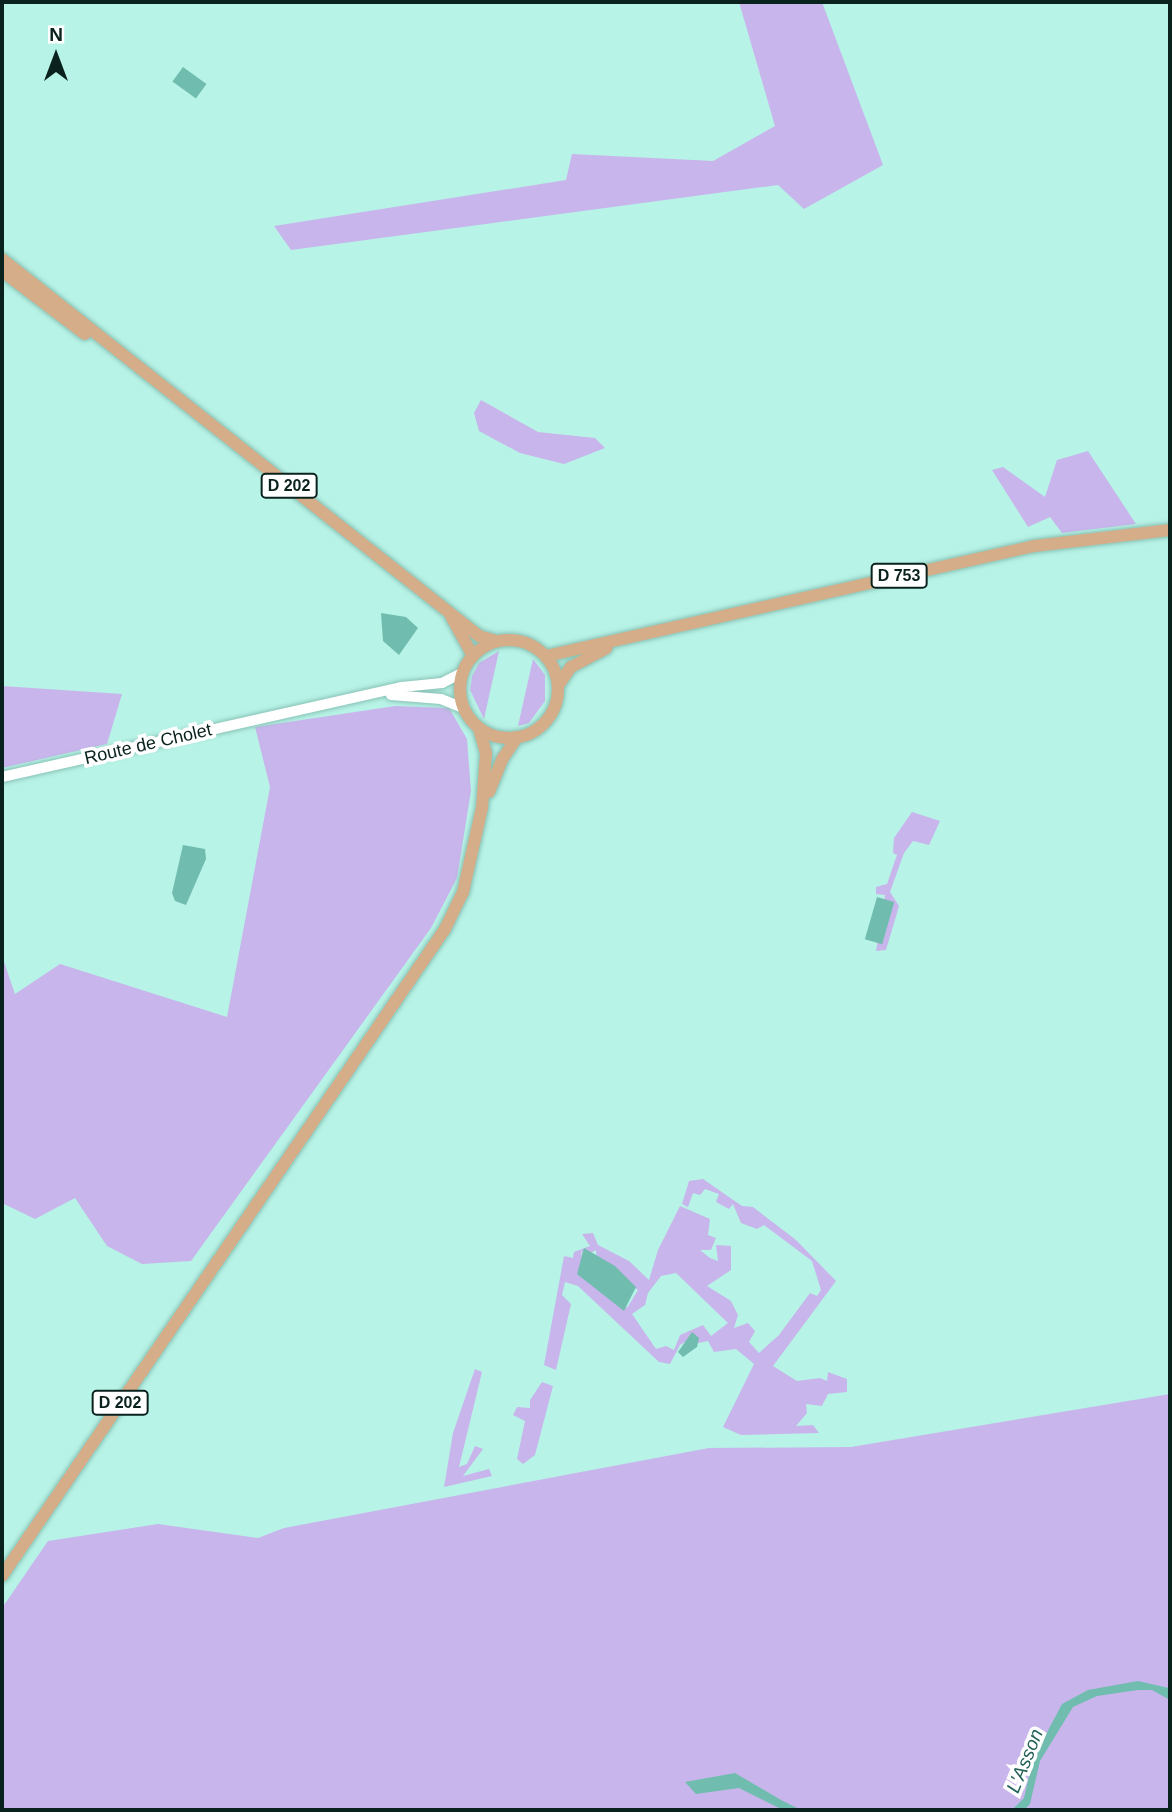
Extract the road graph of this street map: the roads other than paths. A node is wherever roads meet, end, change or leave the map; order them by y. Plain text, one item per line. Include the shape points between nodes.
1 (2, 259) edge
2 (2, 271) edge
3 (127, 362) junction
4 (1170, 530) edge
5 (448, 612) junction
6 (630, 638) junction
7 (496, 641) junction
8 (473, 656) junction
9 (546, 656) junction
10 (462, 673) junction
11 (558, 686) junction
12 (367, 697) junction
13 (463, 708) junction
14 (479, 728) junction
15 (517, 737) junction
16 (2, 777) edge
17 (482, 808) junction
18 (2, 1576) edge

1 - 3 main road, D 202
2 - 3 main road, D 202
3 - 5 main road, D 202
4 - 6 main road, D 753 via 1047,544
5 - 7 main road, D 202 via 479,636
5 - 8 main road, D 202
6 - 9 main road, D 753
6 - 11 main road, D 753 via 571,667
7 - 8 main road
7 - 9 main road via 523,642
8 - 10 main road
9 - 11 main road
10 - 12 main road via 442,683
10 - 13 main road
11 - 15 main road via 552,713 531,733
12 - 13 main road via 420,696
12 - 16 main road, Route de Cholet
13 - 14 main road
14 - 15 main road via 501,737
14 - 17 main road, D 202 via 486,752
15 - 17 main road, D 202 via 502,758
17 - 18 main road, D 202 via 463,892 445,929

